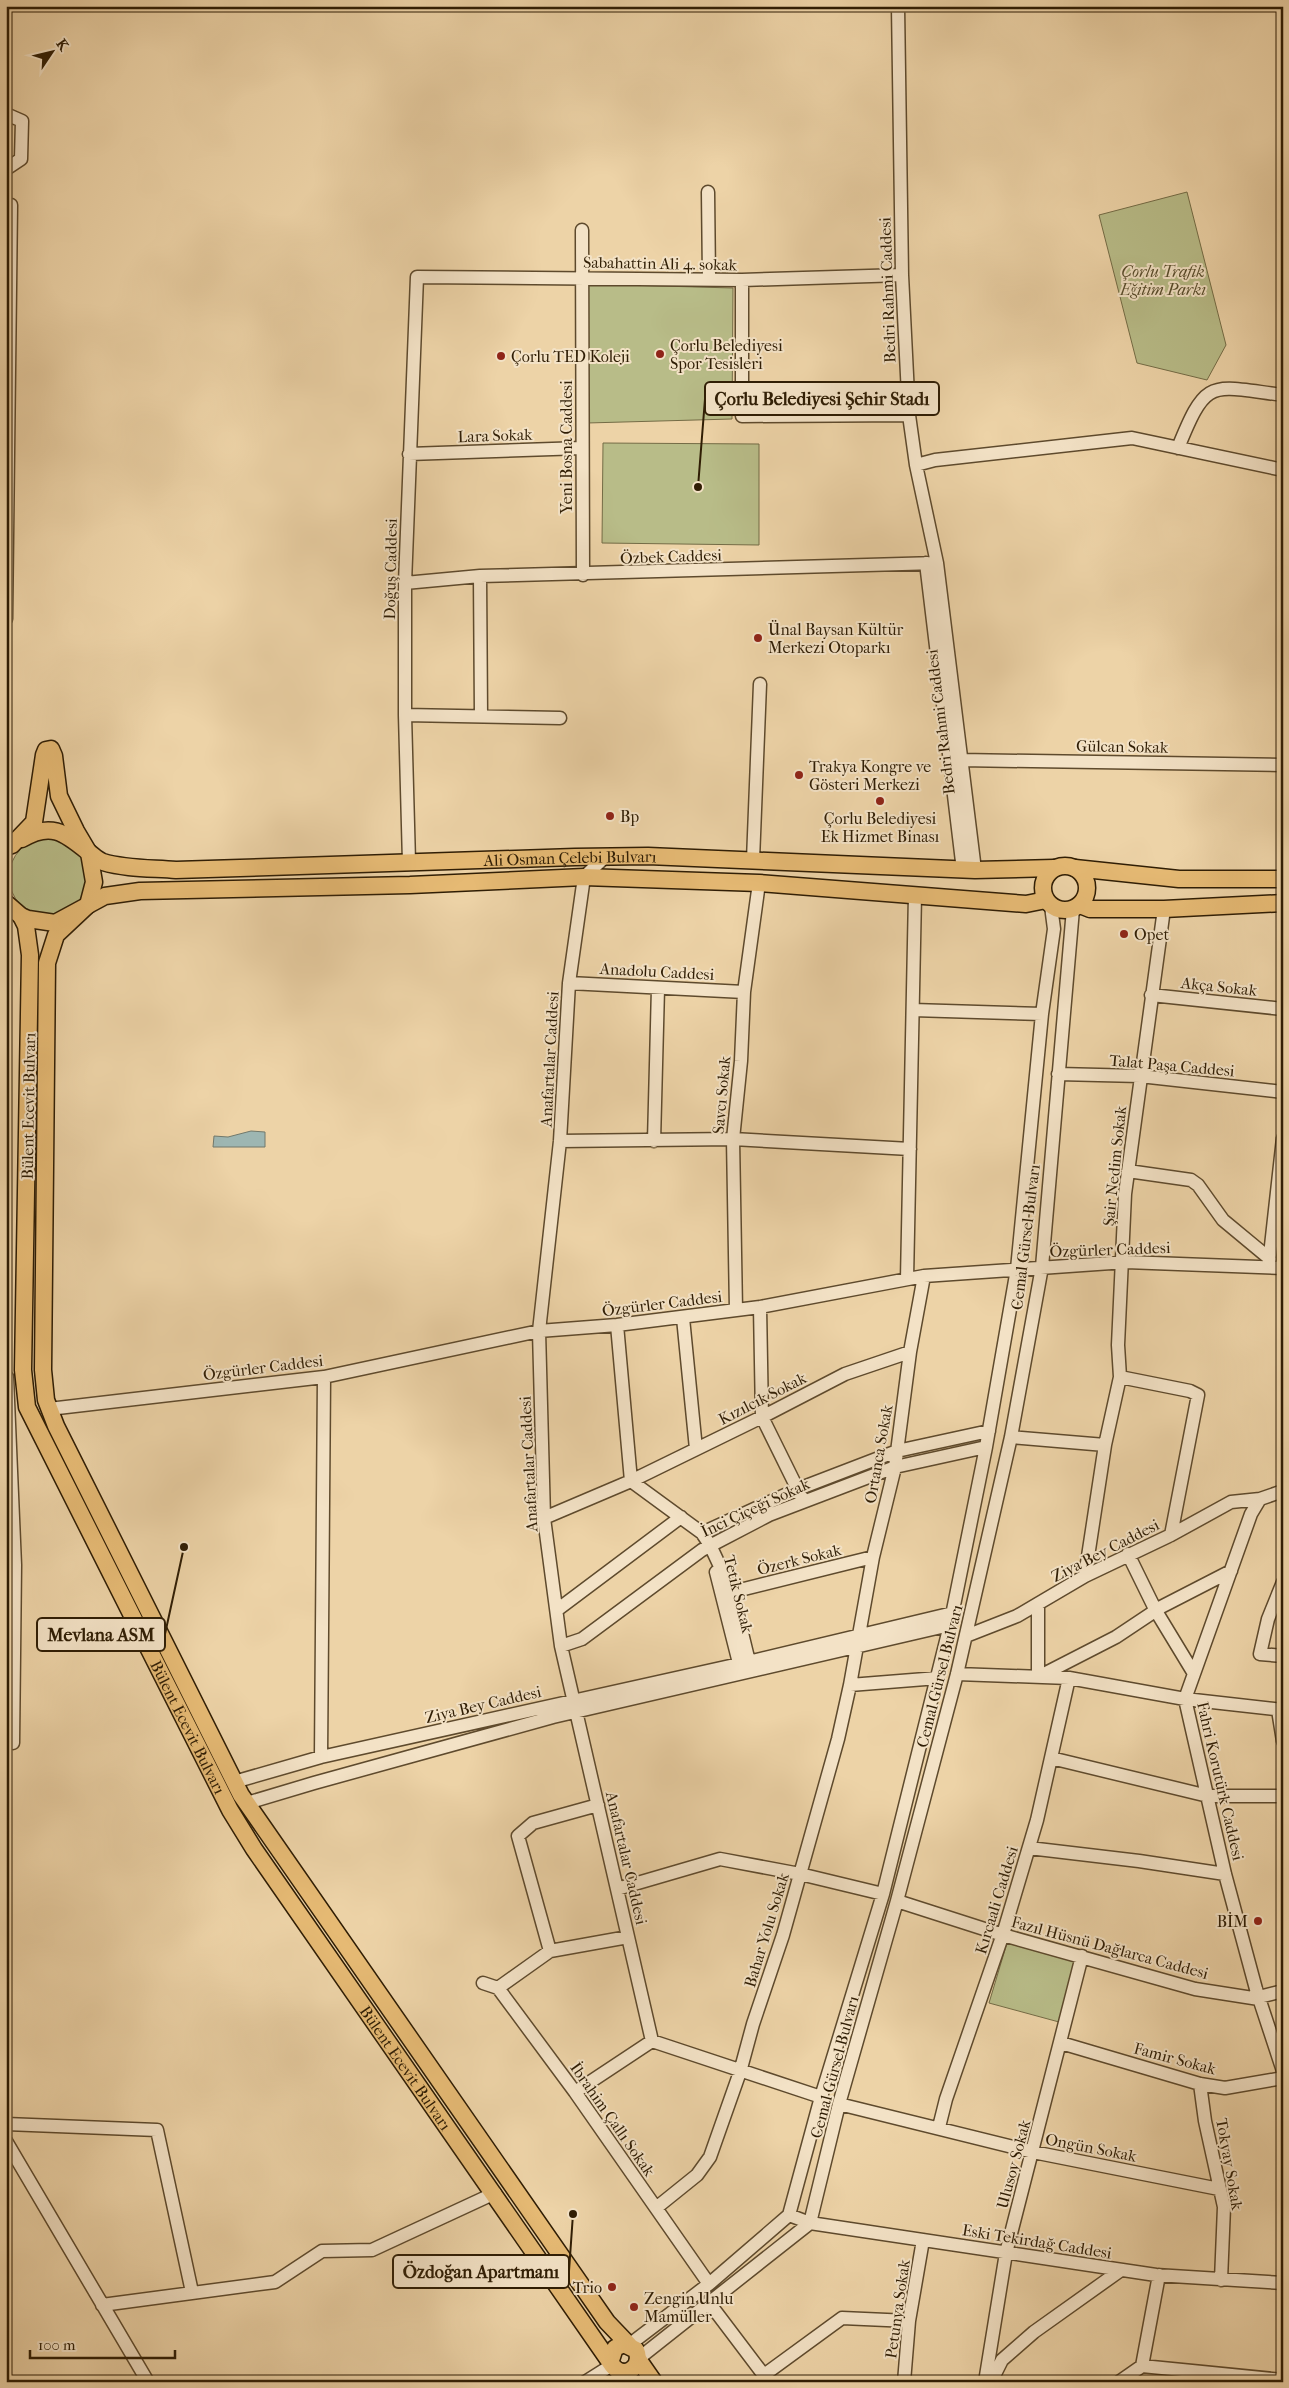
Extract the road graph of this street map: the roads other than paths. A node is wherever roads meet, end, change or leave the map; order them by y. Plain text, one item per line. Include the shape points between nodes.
1 (898, 6) edge
2 (6, 114) edge
3 (6, 169) edge
4 (708, 192) dead end
5 (11, 205) dead end
6 (582, 230) dead end
7 (902, 276) junction
8 (417, 277) joint
9 (582, 278) junction
10 (708, 279) junction
11 (742, 280) junction
12 (1283, 395) edge
13 (908, 415) junction
14 (582, 448) junction
15 (1178, 448) junction
16 (7, 449) edge
17 (409, 454) junction
18 (916, 465) junction
19 (1283, 470) edge
20 (932, 563) junction
21 (583, 575) junction
22 (480, 576) junction
23 (406, 583) junction
24 (6, 619) edge
25 (940, 629) junction
26 (760, 684) dead end
27 (405, 715) junction
28 (481, 716) junction
29 (560, 718) dead end
30 (961, 760) junction
31 (1283, 764) edge
32 (8, 849) edge
33 (89, 852) junction
34 (605, 856) junction
35 (753, 860) junction
36 (409, 862) junction
37 (1054, 868) junction
38 (1075, 868) junction
39 (969, 870) junction
40 (584, 877) junction
41 (1283, 879) edge
42 (759, 883) junction
43 (915, 895) junction
44 (6, 903) edge
45 (1049, 903) junction
46 (1283, 903) edge
47 (88, 905) junction
48 (1076, 907) junction
49 (1164, 909) junction
50 (21, 916) junction
51 (569, 984) junction
52 (658, 988) junction
53 (744, 992) junction
54 (1151, 995) junction
55 (1283, 1008) edge
56 (913, 1010) junction
57 (1042, 1014) junction
58 (1058, 1074) junction
59 (1140, 1076) junction
60 (1283, 1092) edge
61 (1283, 1138) edge
62 (733, 1139) junction
63 (560, 1141) junction
64 (654, 1141) junction
65 (910, 1150) junction
66 (1128, 1171) junction
67 (1122, 1262) junction
68 (1269, 1263) junction
69 (1042, 1267) junction
70 (1283, 1268) edge
71 (1018, 1270) junction
72 (924, 1276) junction
73 (907, 1279) junction
74 (760, 1307) junction
75 (736, 1310) junction
76 (683, 1318) junction
77 (617, 1325) junction
78 (539, 1331) junction
79 (910, 1352) junction
80 (324, 1377) junction
81 (1120, 1377) junction
82 (12, 1378) edge
83 (49, 1409) junction
84 (762, 1418) junction
85 (989, 1431) junction
86 (1011, 1437) junction
87 (1105, 1445) junction
88 (986, 1447) junction
89 (696, 1449) junction
90 (897, 1451) junction
91 (895, 1467) junction
92 (631, 1481) junction
93 (1283, 1491) edge
94 (800, 1494) junction
95 (1260, 1499) junction
96 (681, 1517) junction
97 (544, 1518) junction
98 (702, 1533) junction
99 (1171, 1535) junction
100 (710, 1545) junction
101 (1128, 1554) junction
102 (873, 1558) junction
103 (11, 1564) edge
104 (1231, 1571) junction
105 (1084, 1576) junction
106 (1283, 1582) edge
107 (732, 1592) junction
108 (1038, 1605) junction
109 (557, 1610) junction
110 (1156, 1611) junction
111 (951, 1619) junction
112 (966, 1636) junction
113 (859, 1642) junction
114 (561, 1646) junction
115 (1283, 1656) edge
116 (745, 1668) junction
117 (1193, 1672) junction
118 (957, 1674) junction
119 (1039, 1676) junction
120 (938, 1678) junction
121 (1069, 1678) junction
122 (850, 1685) junction
123 (1185, 1700) junction
124 (575, 1707) junction
125 (1280, 1710) edge
126 (1283, 1741) edge
127 (13, 1742) dead end
128 (321, 1757) junction
129 (1052, 1758) junction
130 (234, 1782) junction
131 (1208, 1796) junction
132 (1283, 1796) edge
133 (247, 1803) junction
134 (598, 1805) junction
135 (1029, 1848) junction
136 (800, 1874) junction
137 (1225, 1874) junction
138 (617, 1889) junction
139 (883, 1894) junction
140 (898, 1902) junction
141 (1003, 1935) junction
142 (628, 1937) junction
143 (550, 1951) junction
144 (1082, 1956) junction
145 (483, 1983) dead end
146 (498, 1988) junction
147 (1283, 1991) edge
148 (1259, 1998) junction
149 (652, 2041) junction
150 (1061, 2043) junction
151 (1283, 2071) edge
152 (740, 2072) junction
153 (1283, 2078) edge
154 (1200, 2084) junction
155 (575, 2092) junction
156 (821, 2097) junction
157 (839, 2104) junction
158 (6, 2124) edge
159 (939, 2127) junction
160 (6, 2141) edge
161 (1034, 2152) junction
162 (1220, 2189) junction
163 (495, 2193) junction
164 (656, 2208) junction
165 (789, 2215) junction
166 (810, 2223) junction
167 (924, 2240) junction
168 (1006, 2253) junction
169 (1121, 2270) junction
170 (1159, 2275) junction
171 (1221, 2280) junction
172 (1283, 2283) edge
173 (709, 2284) junction
174 (192, 2292) junction
175 (710, 2304) junction
176 (102, 2305) junction
177 (909, 2321) junction
178 (629, 2345) junction
179 (638, 2359) junction
180 (1142, 2366) junction
181 (617, 2369) edge
182 (766, 2378) edge
183 (1244, 2379) edge
184 (1283, 2380) edge
185 (148, 2382) edge
186 (585, 2382) edge
187 (654, 2382) edge
188 (904, 2382) edge
189 (985, 2382) edge
190 (991, 2382) edge
191 (1119, 2382) edge

1 - 7 street, Bedri Rahmi Caddesi
2 - 3 street via 22,121 21,159
4 - 10 street
5 - 16 street
6 - 9 street, Yeni Bosna Caddesi
7 - 11 street, Sabahattin Ali 4. sokak
7 - 13 street, Bedri Rahmi Caddesi
8 - 9 street, Sabahattin Ali 4. sokak
8 - 17 street, Doğuş Caddesi
9 - 10 street, Sabahattin Ali 4. sokak
9 - 14 street, Yeni Bosna Caddesi
10 - 11 street, Sabahattin Ali 4. sokak
11 - 13 street via 742,416
12 - 15 street via 1223,388 1211,391 1201,399 1191,415
13 - 18 street, Bedri Rahmi Caddesi
14 - 17 street, Lara Sokak
14 - 21 street, Yeni Bosna Caddesi
15 - 18 street via 1132,438
15 - 19 street
16 - 24 street
17 - 23 street, Doğuş Caddesi
18 - 20 street, Bedri Rahmi Caddesi
20 - 21 street, Özbek Caddesi
20 - 25 street, Bedri Rahmi Caddesi
21 - 22 street, Özbek Caddesi
22 - 23 street, Özbek Caddesi
22 - 28 street
23 - 27 street, Doğuş Caddesi
25 - 30 street, Bedri Rahmi Caddesi
25 - 39 street, Bedri Rahmi Caddesi
26 - 35 street
27 - 28 street
27 - 36 street, Doğuş Caddesi
28 - 29 street
30 - 31 street, Gülcan Sokak
30 - 39 street, Bedri Rahmi Caddesi
32 - 33 main road, Ali Osman Çelebi Bulvarı via 29,834 44,829 69,835
32 - 33 main road via 34,822 44,755 48,749 54,753 59,796
33 - 36 main road, Ali Osman Çelebi Bulvarı via 100,861 112,864 176,870
33 - 47 main road via 94,882
34 - 35 main road, Ali Osman Çelebi Bulvarı
34 - 36 main road, Ali Osman Çelebi Bulvarı
34 - 40 street
35 - 39 main road, Ali Osman Çelebi Bulvarı
37 - 38 main road
37 - 39 main road, Ali Osman Çelebi Bulvarı
37 - 45 main road via 1042,886
38 - 41 main road via 1179,879
38 - 48 main road via 1081,872 1087,885 1084,900
40 - 42 main road, Ali Osman Çelebi Bulvarı
40 - 47 main road, Ali Osman Çelebi Bulvarı via 410,885 176,889 105,896
40 - 51 street, Anafartalar Caddesi
42 - 43 main road, Ali Osman Çelebi Bulvarı
42 - 53 street, Savcı Sokak
43 - 45 main road, Ali Osman Çelebi Bulvarı
43 - 56 street
44 - 50 main road
45 - 48 main road via 1066,911
45 - 57 street, Cemal Gürsel Bulvarı via 1054,929
46 - 49 main road
47 - 50 main road via 55,923
47 - 83 main road via 56,935 47,963 43,1370
48 - 49 main road
48 - 58 street, Cemal Gürsel Bulvarı
49 - 54 street, Şair Nedim Sokak
50 - 82 main road, Bülent Ecevit Bulvarı via 30,955
51 - 52 street, Anadolu Caddesi
51 - 63 street, Anafartalar Caddesi
52 - 53 street, Anadolu Caddesi
52 - 64 street
53 - 62 street, Savcı Sokak
54 - 55 street, Akça Sokak
54 - 59 street, Şair Nedim Sokak
56 - 57 street
56 - 65 street
57 - 71 street, Cemal Gürsel Bulvarı
58 - 59 street, Talat Paşa Caddesi
58 - 69 street, Cemal Gürsel Bulvarı
59 - 60 street, Talat Paşa Caddesi
59 - 66 street, Şair Nedim Sokak
61 - 68 street
62 - 64 street
62 - 65 street
62 - 75 street, Savcı Sokak
63 - 64 street
63 - 78 street, Anafartalar Caddesi
65 - 73 street
66 - 67 street, Şair Nedim Sokak
66 - 68 street via 1191,1180 1223,1220
67 - 68 street, Özgürler Caddesi
67 - 69 street, Özgürler Caddesi
67 - 81 street, Şair Nedim Sokak via 1118,1345
68 - 70 street, Özgürler Caddesi
69 - 71 street, Özgürler Caddesi
69 - 86 street, Cemal Gürsel Bulvarı
71 - 72 street, Özgürler Caddesi
71 - 85 street, Cemal Gürsel Bulvarı
72 - 73 street, Özgürler Caddesi
72 - 79 street, Ortanca Sokak
73 - 74 street, Özgürler Caddesi
74 - 75 street, Özgürler Caddesi
74 - 84 street
75 - 76 street, Özgürler Caddesi
76 - 77 street, Özgürler Caddesi
76 - 89 street
77 - 78 street, Özgürler Caddesi
77 - 92 street
78 - 80 street, Özgürler Caddesi
78 - 97 street, Anafartalar Caddesi
79 - 84 street, Kızılcık Sokak via 845,1374
79 - 90 street, Ortanca Sokak
80 - 83 street, Özgürler Caddesi
80 - 128 street
81 - 87 street, Şair Nedim Sokak
81 - 99 street via 1198,1395
82 - 103 street
82 - 163 main road, Bülent Ecevit Bulvarı via 230,1810
83 - 130 main road
84 - 89 street, Kızılcık Sokak
84 - 94 street
85 - 88 street, Cemal Gürsel Bulvarı
85 - 90 street, İnci Çiçeği Sokak
86 - 87 street
86 - 112 street, Cemal Gürsel Bulvarı
87 - 105 street, Şair Nedim Sokak
88 - 91 street, İnci Çiçeği Sokak
88 - 111 street, Cemal Gürsel Bulvarı
89 - 92 street, Kızılcık Sokak
90 - 91 street, Ortanca Sokak
90 - 94 street, İnci Çiçeği Sokak
91 - 94 street, İnci Çiçeği Sokak
91 - 102 street, Ortanca Sokak
92 - 96 street
92 - 97 street, Kızılcık Sokak
93 - 95 street
94 - 98 street, İnci Çiçeği Sokak
94 - 100 street, İnci Çiçeği Sokak via 769,1515
95 - 99 street, Ziya Bey Caddesi via 1231,1502
95 - 104 street, Fahri Korutürk Caddesi via 1251,1514
96 - 98 street
96 - 109 street, İnci Çiçeği Sokak
97 - 109 street, Anafartalar Caddesi
98 - 100 street
99 - 101 street, Ziya Bey Caddesi
100 - 107 street, Tetik Sokak
100 - 114 street, İnci Çiçeği Sokak via 582,1639
100 - 116 street, Tetik Sokak
101 - 105 street, Ziya Bey Caddesi
101 - 110 street
102 - 107 street, Özerk Sokak
102 - 113 street, Ortanca Sokak
103 - 127 street
104 - 110 street
104 - 117 street, Fahri Korutürk Caddesi
105 - 108 street, Ziya Bey Caddesi
106 - 115 street via 1268,1619 1260,1654
107 - 116 street, Tetik Sokak
108 - 112 street, Ziya Bey Caddesi
108 - 119 street
109 - 114 street, Anafartalar Caddesi
110 - 117 street
110 - 119 street via 1116,1637
111 - 113 street, Ziya Bey Caddesi
111 - 120 street, Cemal Gürsel Bulvarı
112 - 118 street, Cemal Gürsel Bulvarı
113 - 116 street, Ziya Bey Caddesi
113 - 122 street, Bahar Yolu Sokak
114 - 124 street, Anafartalar Caddesi
116 - 124 street, Ziya Bey Caddesi
117 - 123 street, Fahri Korutürk Caddesi
118 - 119 street
118 - 140 street, Cemal Gürsel Bulvarı
119 - 121 street
120 - 122 street
120 - 139 street, Cemal Gürsel Bulvarı
121 - 123 street
121 - 129 street, Kırcaali Caddesi
122 - 136 street, Bahar Yolu Sokak
123 - 125 street
123 - 131 street, Fahri Korutürk Caddesi
124 - 128 street, Ziya Bey Caddesi
124 - 133 street, Ziya Bey Caddesi
124 - 134 street, Anafartalar Caddesi
125 - 126 street
128 - 130 street, Ziya Bey Caddesi
129 - 131 street
129 - 135 street, Kırcaali Caddesi
130 - 133 main road
131 - 132 street
131 - 137 street, Fahri Korutürk Caddesi
133 - 178 main road via 602,2313
134 - 138 street, Anafartalar Caddesi
134 - 143 street via 533,1823 518,1836
135 - 137 street
135 - 141 street, Kırcaali Caddesi
136 - 138 street via 720,1860
136 - 139 street
136 - 152 street, Bahar Yolu Sokak
137 - 148 street, Fahri Korutürk Caddesi
138 - 142 street, Anafartalar Caddesi
139 - 156 street, Cemal Gürsel Bulvarı
140 - 141 street, Fazıl Hüsnü Dağlarca Caddesi
140 - 157 street, Cemal Gürsel Bulvarı
141 - 144 street, Fazıl Hüsnü Dağlarca Caddesi
141 - 159 street, Kırcaali Caddesi
142 - 143 street
142 - 149 street, Anafartalar Caddesi
143 - 146 street
144 - 148 street, Fazıl Hüsnü Dağlarca Caddesi via 1195,1989
144 - 150 street, Ulusoy Sokak
145 - 146 street
146 - 155 street, İbrahim Çallı Sokak
147 - 148 street, Fazıl Hüsnü Dağlarca Caddesi
148 - 151 street, Fahri Korutürk Caddesi
149 - 152 street
149 - 155 street
150 - 154 street, Famir Sokak
150 - 161 street, Ulusoy Sokak
152 - 156 street
152 - 164 street, Bahar Yolu Sokak via 710,2157 697,2175
153 - 154 street, Famir Sokak via 1226,2088
154 - 162 street, Tokyay Sokak
155 - 164 street, İbrahim Çallı Sokak
156 - 165 street, Cemal Gürsel Bulvarı
157 - 159 street, Ongün Sokak
157 - 166 street, Cemal Gürsel Bulvarı
158 - 174 street via 157,2130
159 - 161 street, Ongün Sokak
160 - 176 street
161 - 162 street, Ongün Sokak
161 - 168 street, Ulusoy Sokak
162 - 171 street, Tokyay Sokak via 1224,2207
163 - 174 street via 372,2250 322,2250 275,2282
163 - 181 main road, Bülent Ecevit Bulvarı
164 - 173 street, İbrahim Çallı Sokak
165 - 166 street, Eski Tekirdağ Caddesi
165 - 173 street
166 - 167 street, Eski Tekirdağ Caddesi
166 - 175 street
167 - 168 street, Eski Tekirdağ Caddesi
167 - 177 street, Petunya Sokak
168 - 169 street, Eski Tekirdağ Caddesi
168 - 189 street, Ulusoy Sokak
169 - 170 street, Eski Tekirdağ Caddesi
169 - 190 street via 1034,2332 1002,2360
170 - 171 street, Eski Tekirdağ Caddesi
170 - 180 street
171 - 172 street, Eski Tekirdağ Caddesi
173 - 178 street
174 - 176 street
175 - 179 street
175 - 182 street
176 - 185 street
177 - 182 street via 842,2318
177 - 188 street, Petunya Sokak
178 - 179 main road via 636,2350
178 - 181 main road via 615,2348
179 - 181 main road via 632,2370
179 - 187 main road
180 - 183 street
180 - 191 street
181 - 186 street
183 - 184 street

